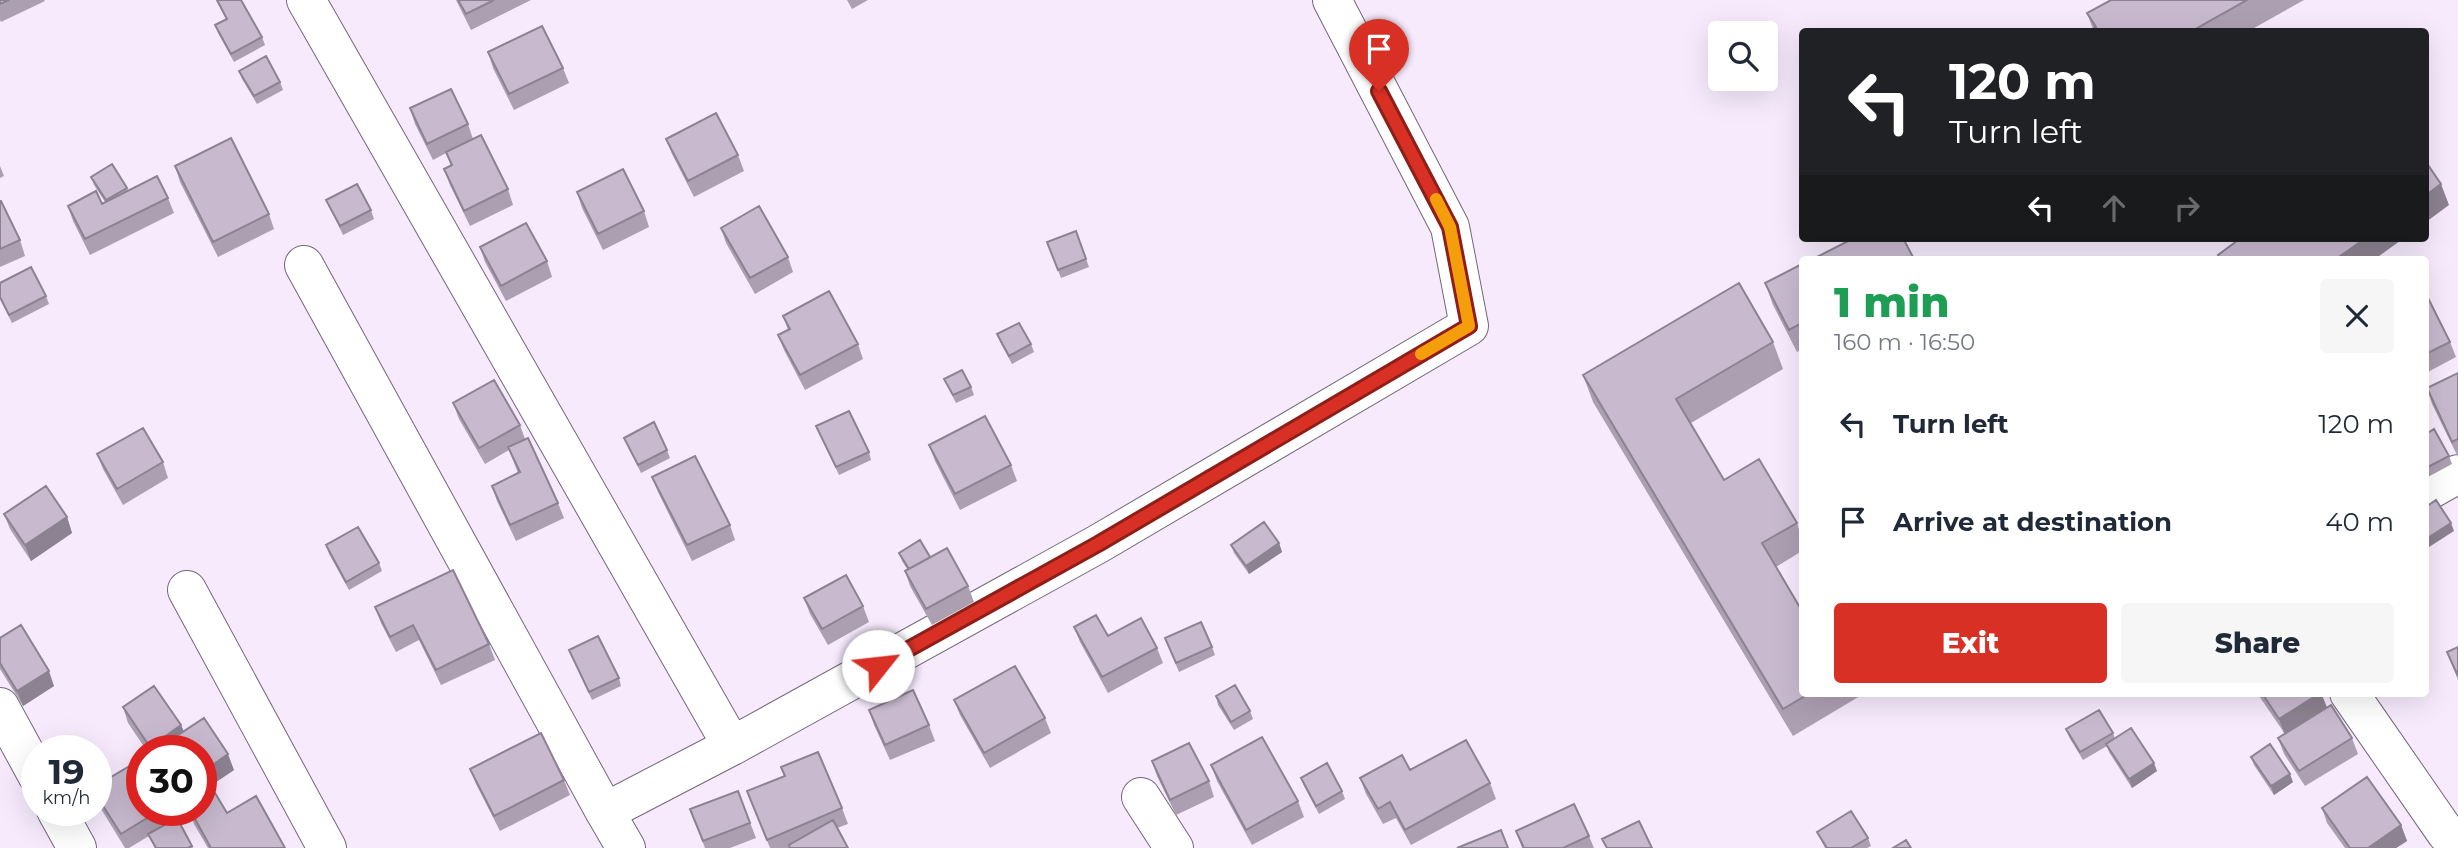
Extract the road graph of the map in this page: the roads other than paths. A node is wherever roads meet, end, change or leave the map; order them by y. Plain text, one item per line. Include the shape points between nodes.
1 (306, 0) edge
2 (1332, 0) edge
3 (304, 265) dead end
4 (2458, 474) edge
5 (2429, 490) edge
6 (187, 590) dead end
7 (2352, 697) edge
8 (0, 707) edge
9 (21, 746) edge
10 (732, 746) junction
11 (1141, 797) dead end
12 (605, 812) junction
13 (65, 826) edge
14 (2458, 846) edge
15 (77, 848) edge
16 (327, 848) edge
17 (626, 848) edge
18 (1174, 848) edge

1 - 10 street
2 - 10 street via 1450,227 1469,326 1098,544
3 - 12 street
4 - 5 street
6 - 16 street
7 - 14 street
8 - 9 street
10 - 12 street
11 - 18 street
12 - 17 street
13 - 15 street

